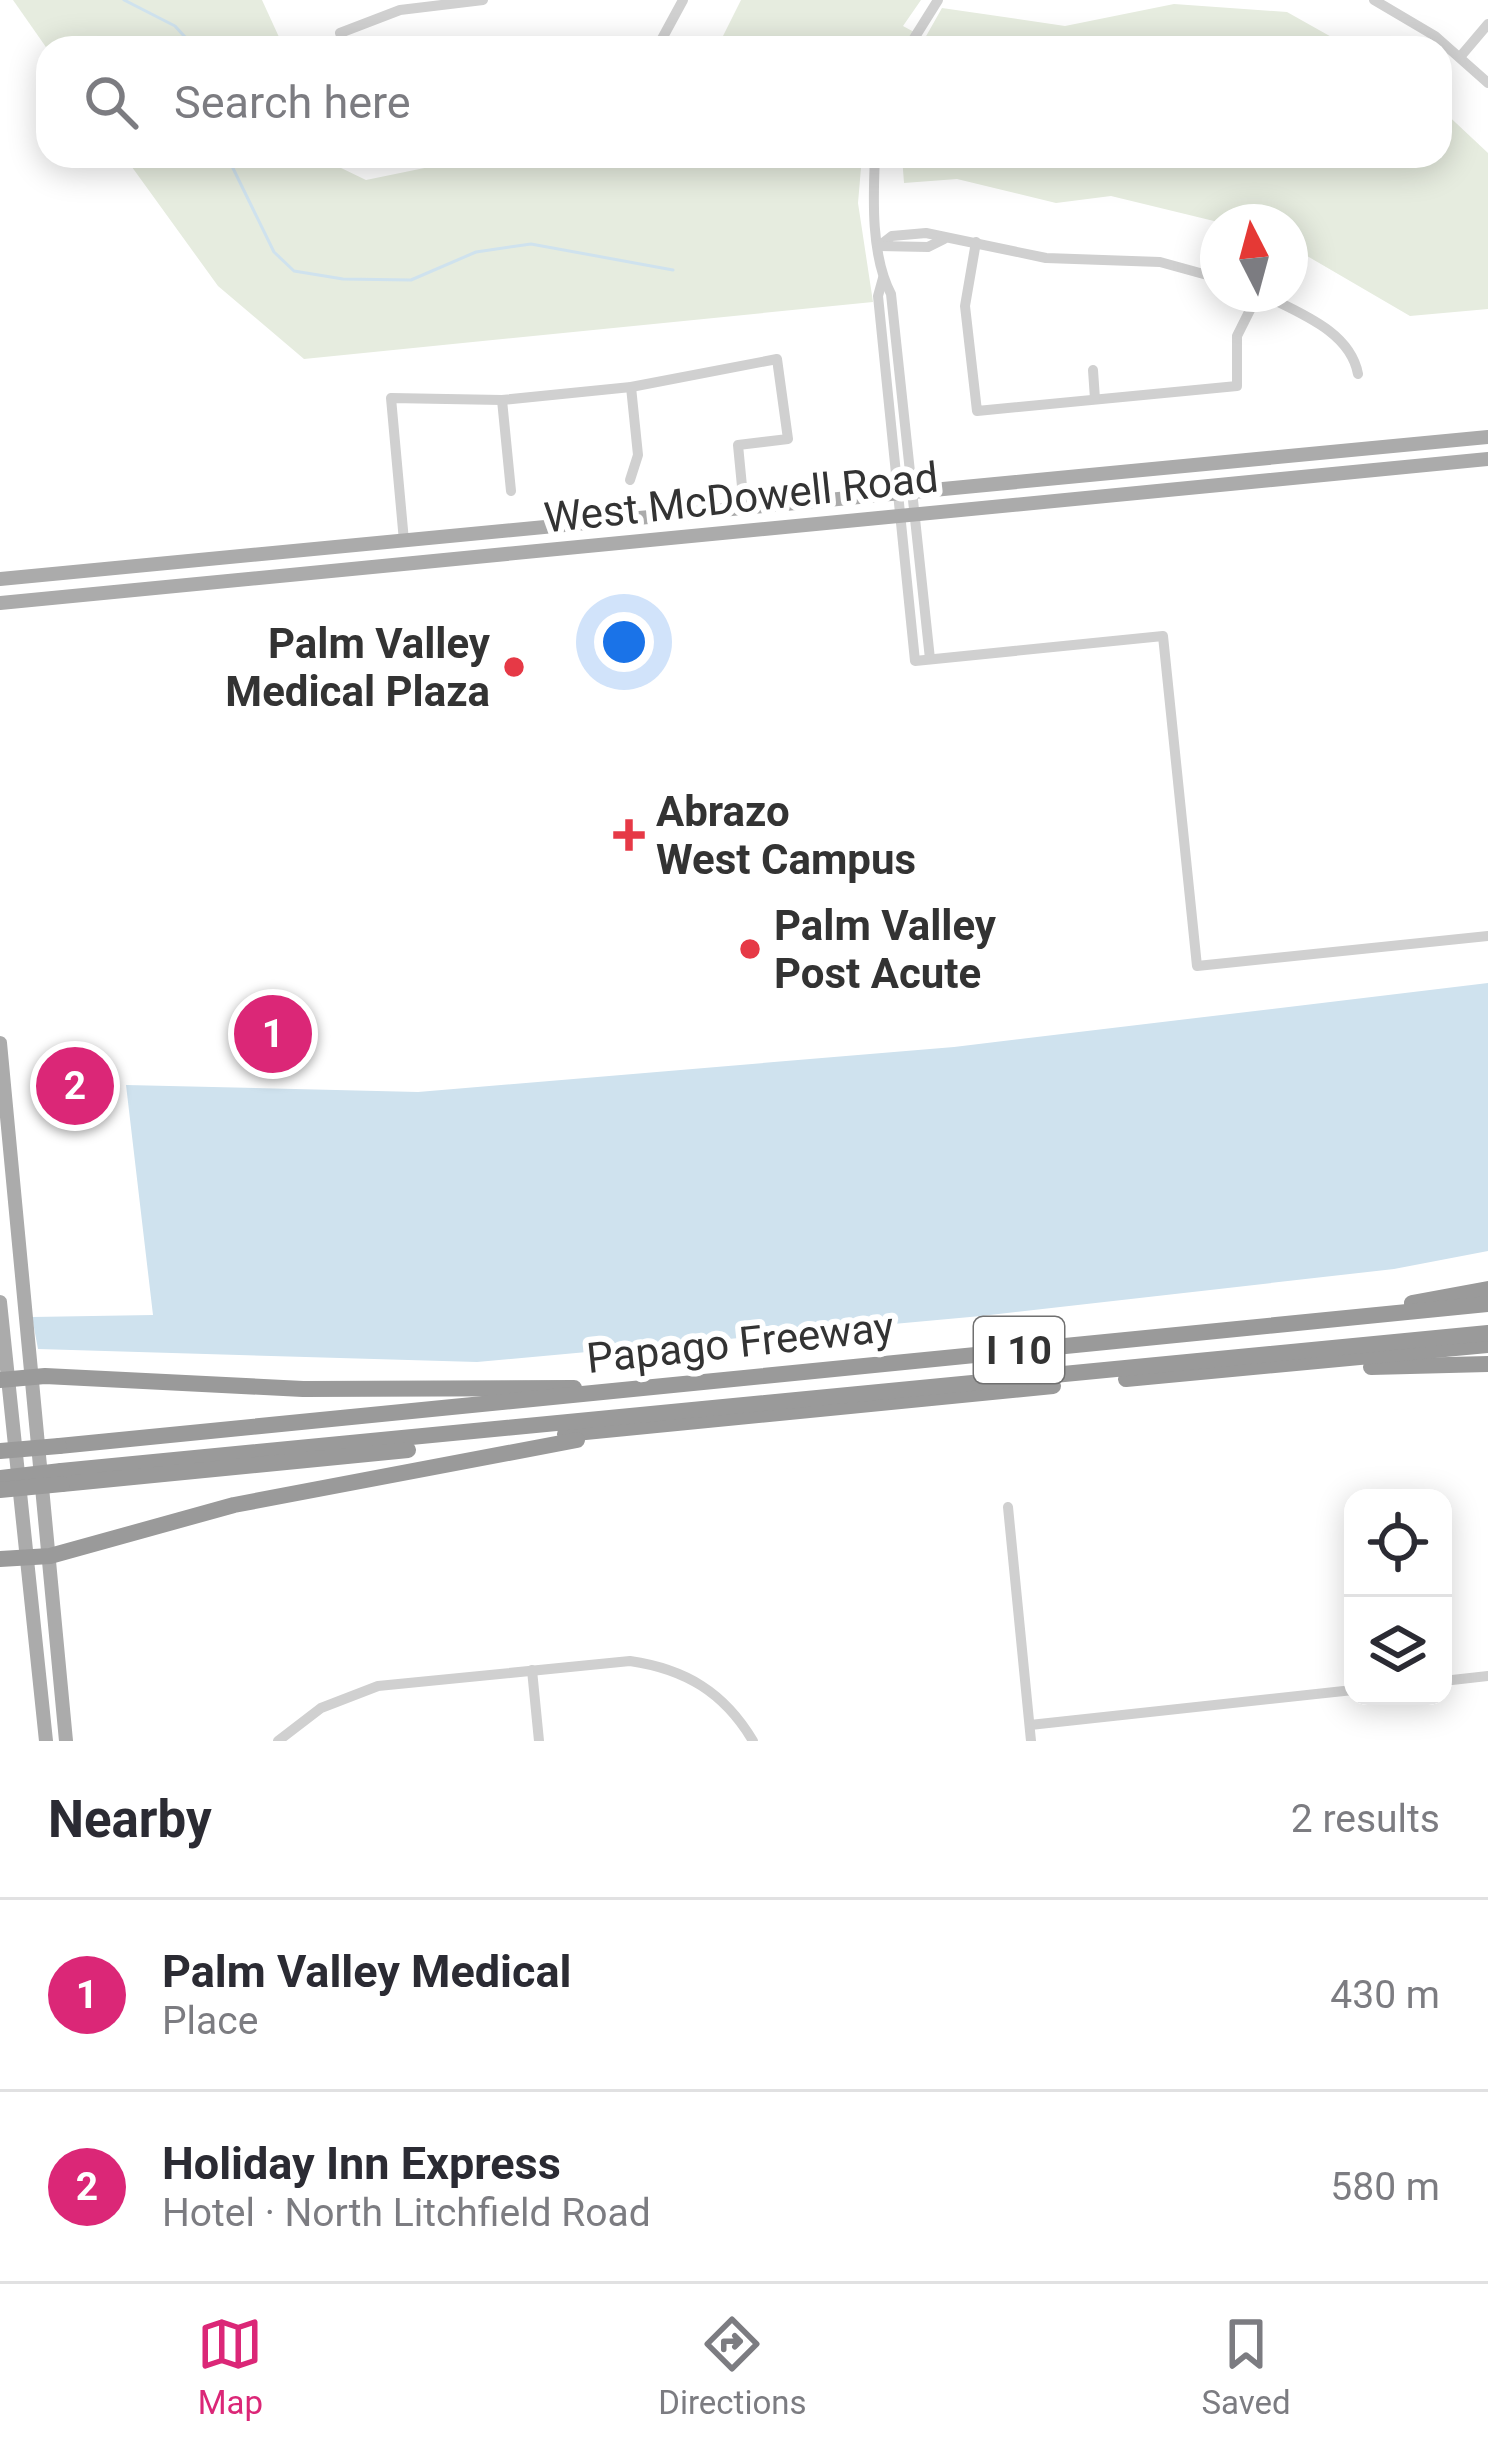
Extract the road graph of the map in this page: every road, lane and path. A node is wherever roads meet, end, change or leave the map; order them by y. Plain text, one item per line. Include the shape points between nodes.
1 (483, 0) edge
2 (683, 0) edge
3 (938, 0) edge
4 (1374, 0) edge
5 (1488, 24) edge
6 (341, 36) edge
7 (664, 36) edge
8 (914, 36) edge
9 (1427, 36) edge
10 (1452, 53) edge
11 (1460, 58) junction
12 (1488, 83) edge
13 (875, 168) edge
14 (976, 242) junction
15 (878, 246) junction
16 (1200, 273) edge
17 (1250, 312) edge
18 (1294, 312) edge
19 (1093, 370) dead end
20 (1358, 374) dead end
21 (631, 387) junction
22 (1095, 399) junction
23 (502, 400) junction
24 (1488, 437) edge
25 (1390, 446) junction
26 (1488, 460) edge
27 (1392, 469) junction
28 (630, 479) dead end
29 (512, 491) dead end
30 (904, 492) junction
31 (744, 507) junction
32 (916, 513) junction
33 (899, 515) junction
34 (404, 541) junction
35 (218, 558) junction
36 (0, 579) edge
37 (221, 582) junction
38 (0, 603) edge
39 (930, 659) junction
40 (1488, 936) edge
41 (0, 1043) edge
42 (1488, 1289) edge
43 (0, 1302) edge
44 (1488, 1304) edge
45 (1366, 1316) junction
46 (1488, 1333) edge
47 (1488, 1345) edge
48 (1488, 1364) edge
49 (1251, 1368) junction
50 (32, 1376) junction
51 (4, 1379) edge
52 (599, 1392) junction
53 (619, 1429) junction
54 (0, 1451) edge
55 (0, 1478) edge
56 (62, 1478) junction
57 (0, 1490) edge
58 (1008, 1507) dead end
59 (50, 1556) junction
60 (0, 1558) edge
61 (25, 1558) junction
62 (532, 1670) junction
63 (1488, 1676) edge
64 (1452, 1680) edge
65 (1344, 1691) edge
66 (1030, 1725) junction
67 (46, 1741) edge
68 (67, 1741) edge
69 (278, 1741) edge
70 (539, 1741) edge
71 (753, 1741) edge
72 (1031, 1741) edge

1 - 6 street via 400,10
2 - 7 street
3 - 8 street
4 - 9 street
5 - 11 street
10 - 11 street
11 - 12 street
13 - 15 street
14 - 15 street via 926,233
14 - 16 street via 1046,258 1160,262
14 - 22 street via 965,306 976,411
15 - 30 street
17 - 22 street via 1237,336 1237,386
18 - 20 street via 1354,353
19 - 22 street
21 - 23 street
21 - 28 street via 638,455
21 - 31 street via 777,359 788,439 738,445
23 - 29 street
23 - 34 street via 392,398
24 - 25 main road, West McDowell Road
25 - 27 main road
25 - 30 main road, West McDowell Road
26 - 27 main road, West McDowell Road
27 - 32 main road, West McDowell Road
30 - 31 main road, West McDowell Road
30 - 32 street
30 - 33 street
31 - 34 main road, West McDowell Road
32 - 33 main road, West McDowell Road
32 - 39 street
33 - 37 main road, West McDowell Road
33 - 39 street via 915,661
34 - 35 main road, West McDowell Road
35 - 36 main road, West McDowell Road
35 - 37 main road
37 - 38 main road, West McDowell Road
39 - 40 street via 1163,636 1197,965
41 - 50 main road
42 - 45 highway
43 - 51 main road
44 - 45 highway, Papago Freeway / I 10
45 - 52 highway, Papago Freeway / I 10
46 - 56 highway
47 - 49 highway, Papago Freeway / I 10
48 - 49 highway via 1285,1376
49 - 53 highway, Papago Freeway / I 10
50 - 51 highway
50 - 52 highway via 303,1389 553,1384
50 - 59 main road
51 - 61 main road
52 - 54 highway, Papago Freeway / I 10, bridge
53 - 56 highway, Papago Freeway / I 10
53 - 59 highway via 234,1505
55 - 56 highway, bridge
56 - 57 highway, Papago Freeway / I 10, bridge
58 - 66 street
59 - 61 highway
59 - 68 main road
60 - 61 highway
61 - 67 main road
62 - 69 street via 363,1689 313,1712
62 - 70 street
62 - 71 street via 617,1661 671,1670 713,1692
63 - 64 street
65 - 66 street
66 - 72 street

